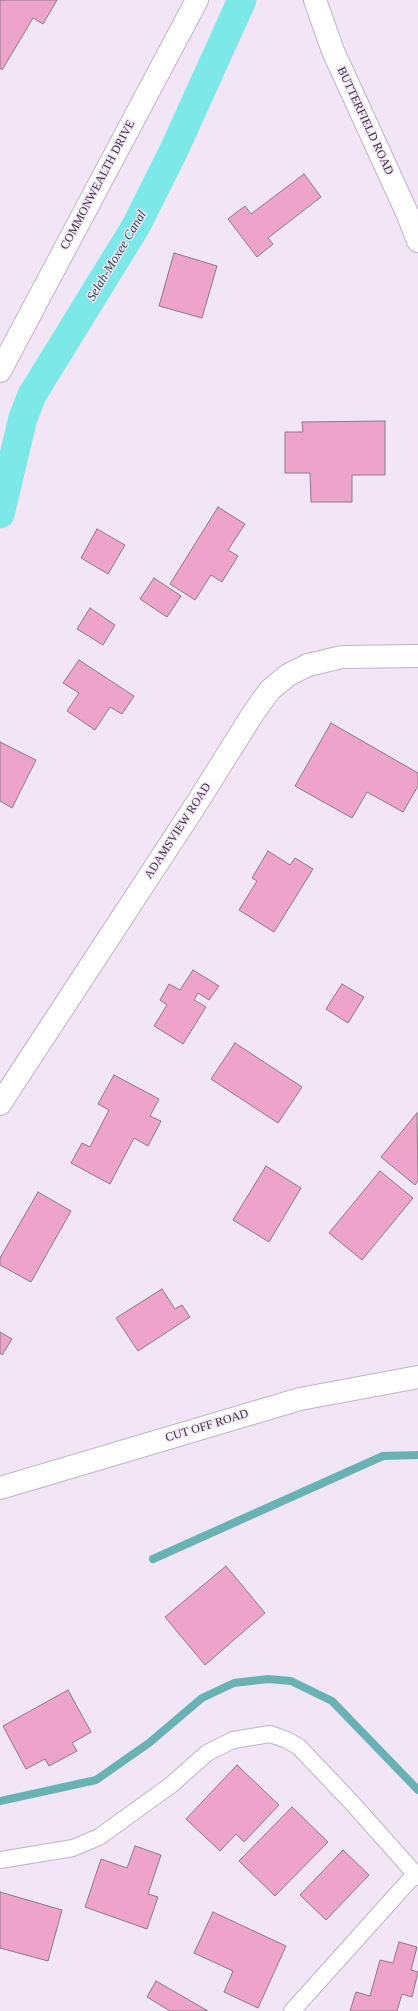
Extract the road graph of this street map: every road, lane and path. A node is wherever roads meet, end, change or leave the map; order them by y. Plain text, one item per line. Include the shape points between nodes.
1 (197, 0) edge
2 (316, 0) edge
3 (418, 241) edge
4 (0, 370) edge
5 (418, 656) edge
6 (0, 1104) edge
7 (418, 1377) edge
8 (0, 1488) edge
9 (0, 1860) edge
10 (416, 1876) edge
11 (292, 2011) edge

1 - 4 street, COMMONWEALTH DRIVE
2 - 3 street, BUTTERFIELD ROAD via 333,51
5 - 6 street, ADAMSVIEW ROAD via 342,657 308,665 288,675 270,690
7 - 8 street, CUT OFF ROAD via 300,1399
9 - 10 lane via 73,1848 99,1837 171,1785 207,1753 233,1740 270,1734 299,1747
10 - 11 lane

